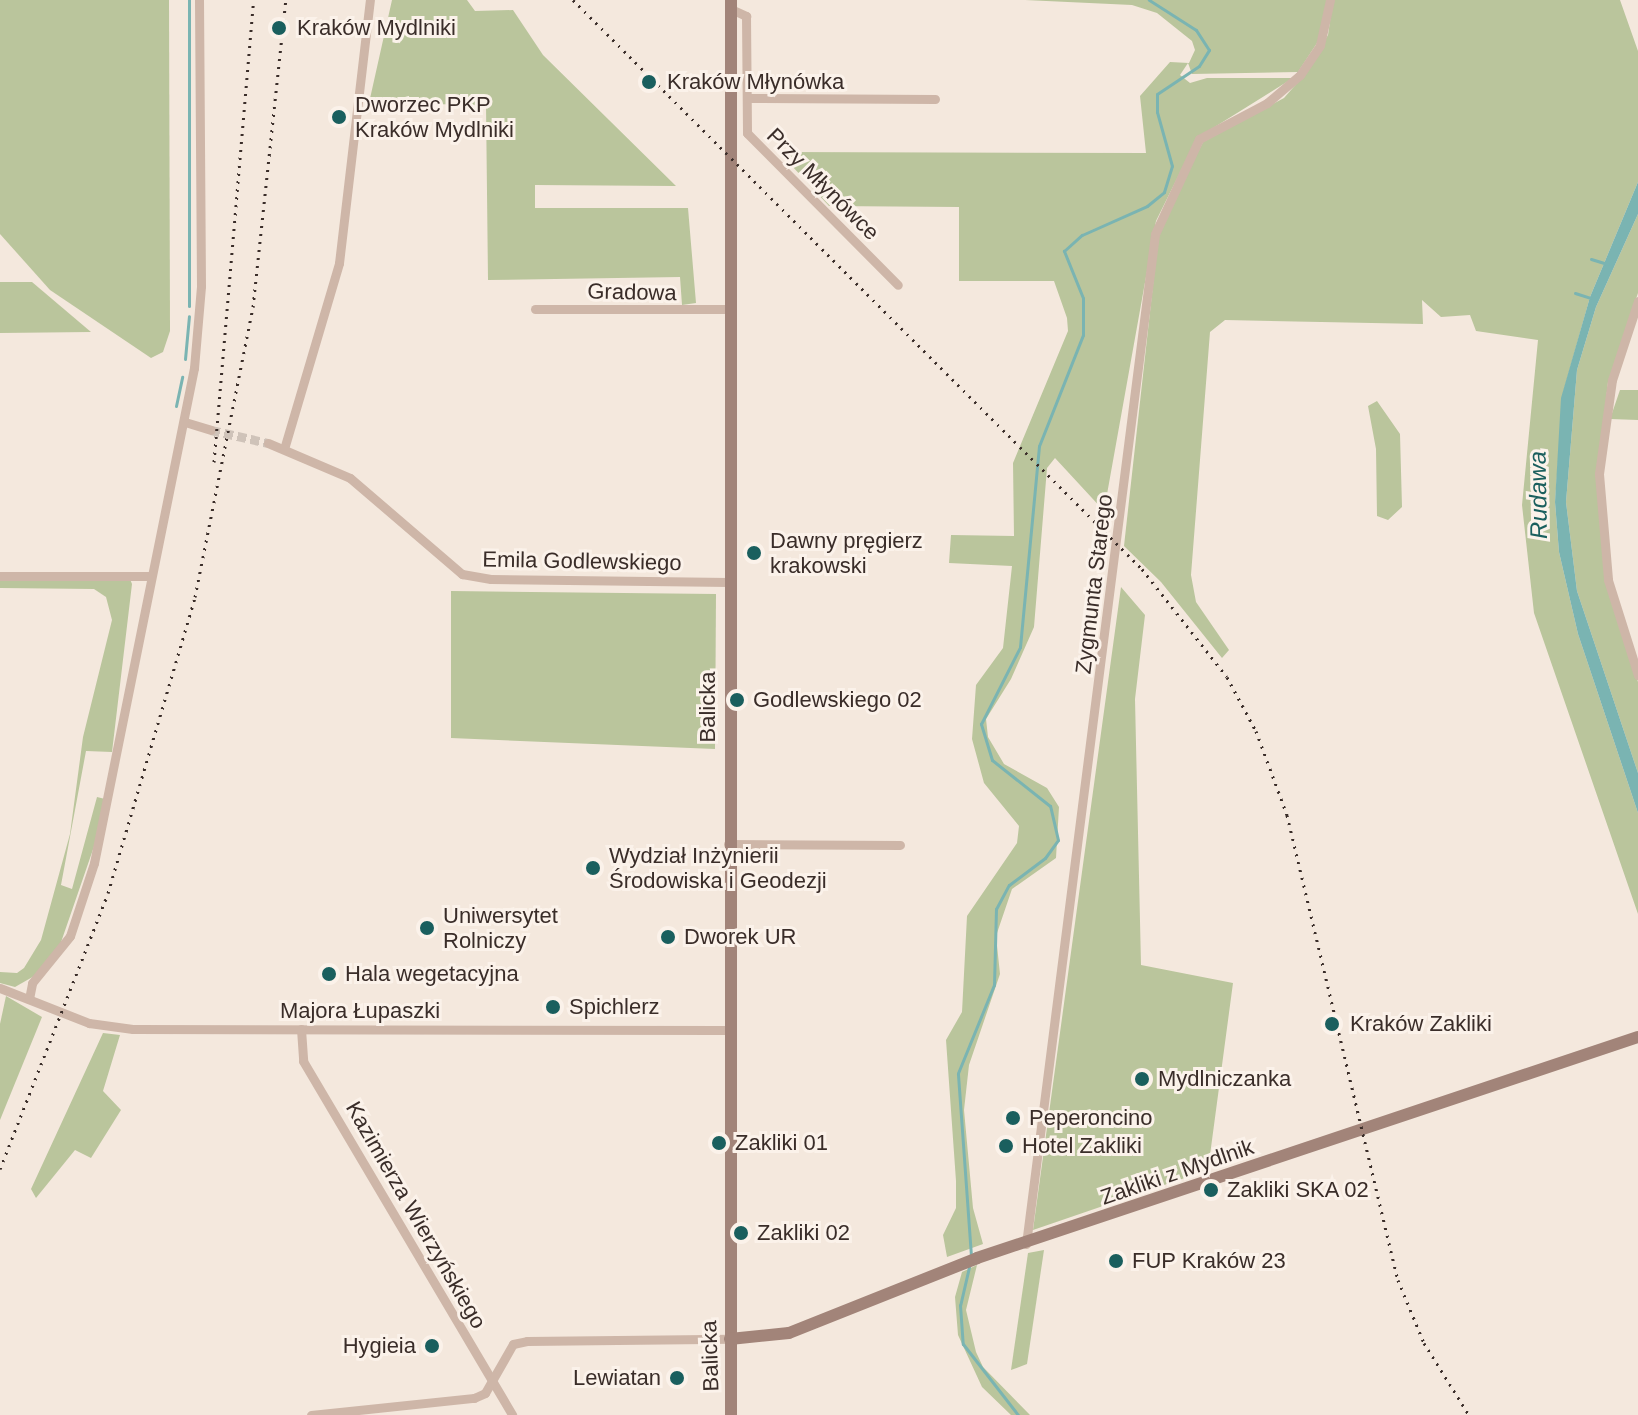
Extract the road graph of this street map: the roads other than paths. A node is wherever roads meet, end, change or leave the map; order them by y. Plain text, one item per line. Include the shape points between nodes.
1 (199, 0) edge
2 (370, 0) edge
3 (1330, 0) edge
4 (731, 5) edge
5 (747, 98) junction
6 (935, 99) dead end
7 (898, 285) dead end
8 (1638, 301) edge
9 (535, 309) dead end
10 (730, 309) junction
11 (185, 422) junction
12 (211, 430) tunnel mouth
13 (268, 443) tunnel mouth
14 (284, 449) junction
15 (0, 576) edge
16 (151, 576) junction
17 (729, 582) junction
18 (1638, 675) edge
19 (728, 844) junction
20 (900, 845) dead end
21 (0, 988) edge
22 (29, 999) junction
23 (301, 1029) junction
24 (728, 1030) junction
25 (1638, 1037) edge
26 (1026, 1244) junction
27 (730, 1339) junction
28 (492, 1384) junction
29 (431, 1410) edge
30 (311, 1415) edge
31 (512, 1415) edge
32 (731, 1415) edge

1 - 11 street via 201,286
2 - 14 street via 339,263
3 - 26 street, Zygmunta Starego via 1320,45 1300,75 1267,103 1213,130 1192,148 1155,234
4 - 5 street, Przy Młynówce via 746,16
4 - 10 street, Balicka
5 - 6 street, Przy Młynówce
5 - 7 street, Przy Młynówce via 747,133 755,145
8 - 18 street via 1615,364 1599,474 1608,580
9 - 10 street, Gradowa
10 - 17 street, Balicka
11 - 12 street
11 - 16 street
13 - 14 street, Emila Godlewskiego
14 - 17 street, Emila Godlewskiego via 350,478 462,574 491,579
15 - 16 street
16 - 22 street via 94,863 70,936 32,983
17 - 19 street, Balicka
19 - 20 street
19 - 24 street, Balicka
21 - 22 street, Majora Łupaszki
22 - 23 street, Majora Łupaszki via 89,1023 133,1029
23 - 24 street, Majora Łupaszki
23 - 28 street, Kazimierza Wierzyńskiego via 303,1061
24 - 27 street, Balicka
25 - 26 street, Zakliki z Mydlnik
26 - 27 street, Zakliki z Mydlnik via 972,1260 789,1333
27 - 28 street via 527,1341 507,1351
27 - 32 street, Balicka
28 - 29 street via 474,1398
28 - 31 street, Kazimierza Wierzyńskiego
29 - 30 street

